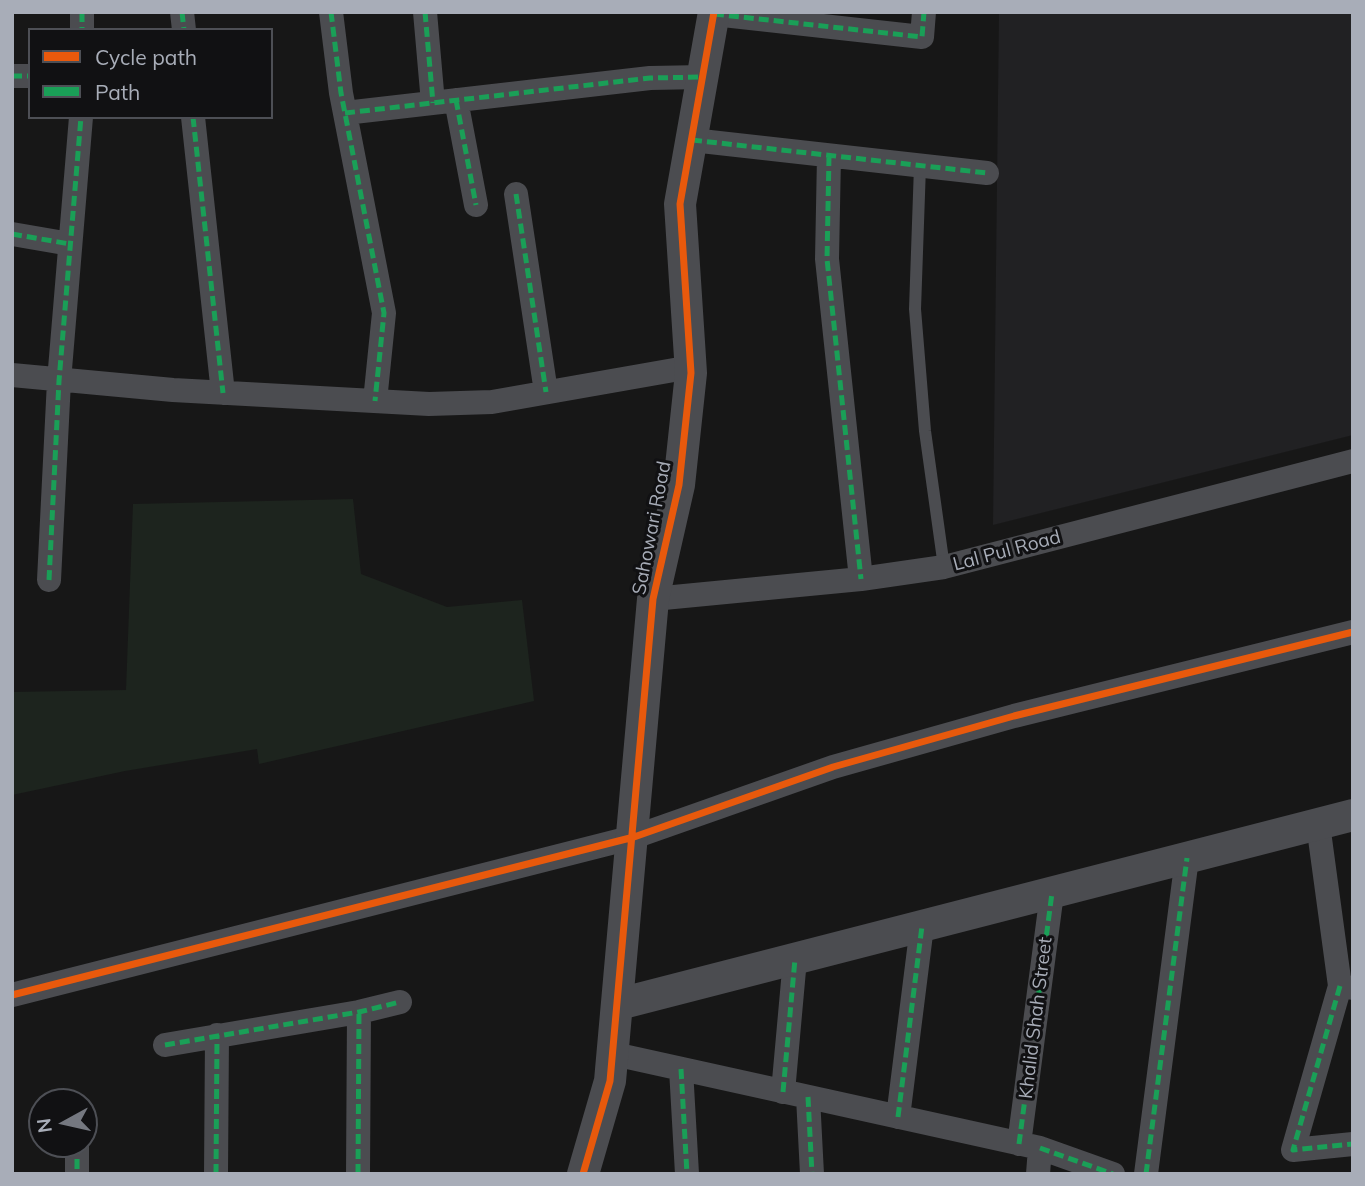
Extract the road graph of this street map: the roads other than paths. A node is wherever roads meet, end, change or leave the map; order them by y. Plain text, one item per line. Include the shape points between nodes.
1 (331, 12) edge
2 (425, 12) edge
3 (924, 12) edge
4 (714, 13) edge
5 (703, 77) junction
6 (445, 101) junction
7 (345, 113) junction
8 (81, 119) edge
9 (193, 119) edge
10 (692, 140) junction
11 (829, 156) junction
12 (920, 166) junction
13 (986, 173) dead end
14 (516, 194) dead end
15 (475, 205) dead end
16 (12, 234) edge
17 (70, 244) junction
18 (691, 367) junction
19 (12, 375) edge
20 (59, 381) junction
21 (546, 392) junction
22 (223, 393) junction
23 (375, 401) junction
24 (1353, 461) edge
25 (944, 567) junction
26 (861, 579) junction
27 (49, 580) dead end
28 (653, 599) junction
29 (1353, 632) edge
30 (1353, 815) edge
31 (1318, 824) junction
32 (634, 837) junction
33 (1187, 858) junction
34 (1052, 893) junction
35 (922, 926) junction
36 (795, 959) junction
37 (1346, 987) edge
38 (12, 995) edge
39 (400, 1002) dead end
40 (619, 1004) junction
41 (359, 1012) junction
42 (217, 1035) junction
43 (164, 1045) dead end
44 (614, 1054) junction
45 (681, 1069) junction
46 (783, 1092) junction
47 (808, 1097) junction
48 (898, 1117) junction
49 (1353, 1144) edge
50 (1030, 1146) junction
51 (216, 1174) edge
52 (358, 1174) edge
53 (583, 1174) edge
54 (687, 1174) edge
55 (812, 1174) edge
56 (1038, 1174) edge
57 (1114, 1174) edge
58 (1146, 1174) edge

1 - 7 street
2 - 6 street
3 - 4 street via 922,37
4 - 5 street, Sahowari Road
5 - 6 street via 650,78
5 - 10 street, Sahowari Road
6 - 7 street
6 - 15 street
7 - 23 street via 384,313
8 - 17 street
9 - 22 street
10 - 11 street
10 - 18 street, Sahowari Road via 680,204
11 - 12 street
11 - 26 street via 827,259
12 - 13 street
12 - 25 lane via 915,309 925,430
14 - 21 street
16 - 17 street
17 - 20 street
18 - 21 street
18 - 28 street, Sahowari Road via 679,485
19 - 20 street
20 - 22 street
20 - 27 street
21 - 23 street via 492,401
22 - 23 street
24 - 25 street, Lal Pul Road
25 - 26 street, Lal Pul Road
26 - 28 street, Lal Pul Road
28 - 32 street, Sahowari Road
29 - 32 street via 1014,716 832,767
30 - 31 street
31 - 33 street
31 - 37 street
32 - 38 street
32 - 40 street, Sahowari Road
33 - 34 street
33 - 58 street
34 - 35 street
34 - 50 street, Khalid Shah Street
35 - 36 street
35 - 48 street
36 - 40 street
36 - 46 street
37 - 49 street via 1293,1150
39 - 41 street
40 - 44 street, Sahowari Road
41 - 42 street
41 - 52 street
42 - 43 street
42 - 51 street
44 - 45 street
44 - 53 street, Sahowari Road
45 - 46 street
45 - 54 street
46 - 47 street
47 - 48 street
47 - 55 street
48 - 50 street
50 - 56 street, Khalid Shah Street
50 - 57 street

